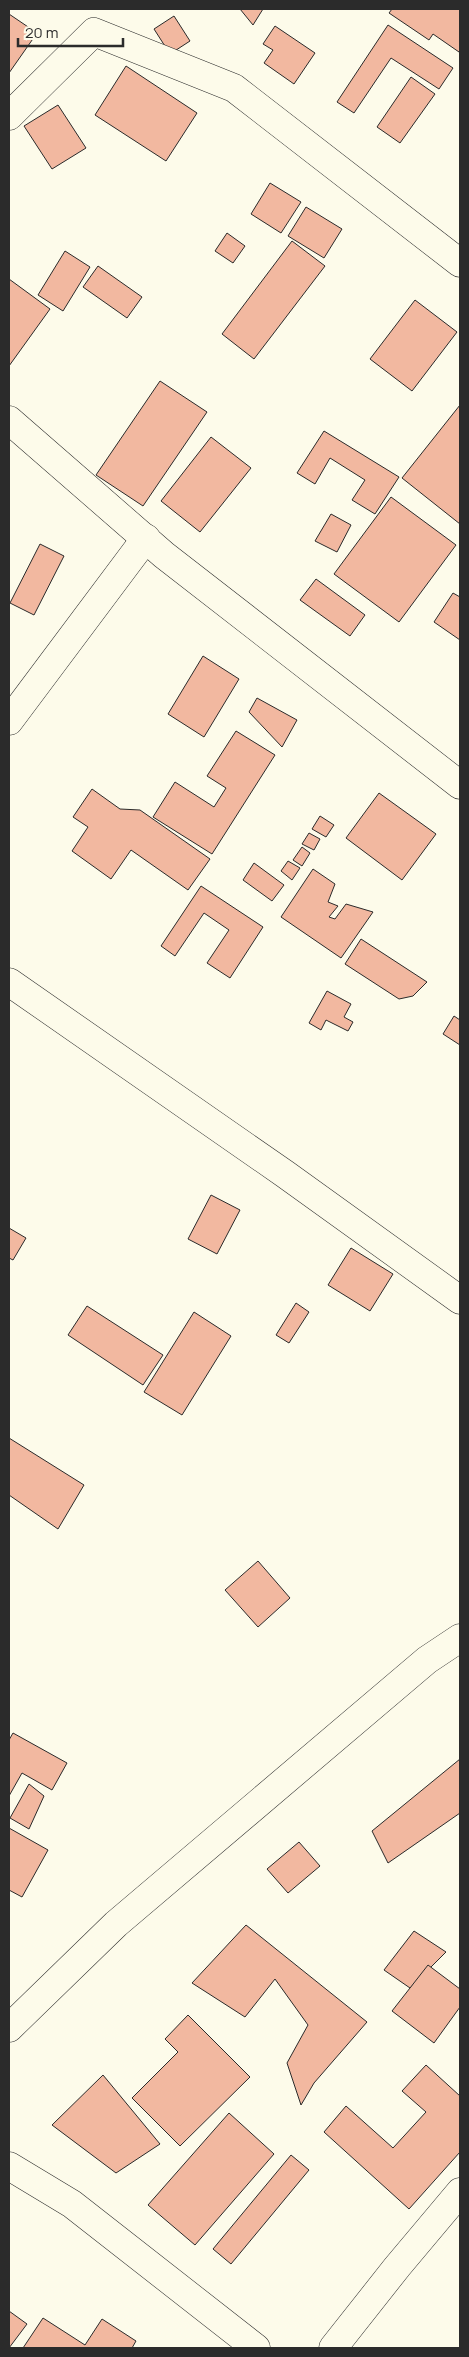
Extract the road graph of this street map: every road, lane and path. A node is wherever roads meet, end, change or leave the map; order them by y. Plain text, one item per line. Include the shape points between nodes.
1 (9, 116) edge
2 (460, 263) edge
3 (9, 420) edge
4 (146, 538) junction
5 (9, 721) edge
6 (456, 773) edge
7 (9, 982) edge
8 (460, 1300) edge
9 (460, 1638) edge
10 (9, 2028) edge
11 (9, 2166) edge
12 (460, 2192) edge
13 (256, 2348) edge
14 (333, 2348) edge

1 - 2 street via 94,32 234,88
3 - 4 street
4 - 5 street
4 - 6 street
7 - 8 street
9 - 10 street via 428,1660 116,1924
11 - 13 street via 72,2204
12 - 14 street

